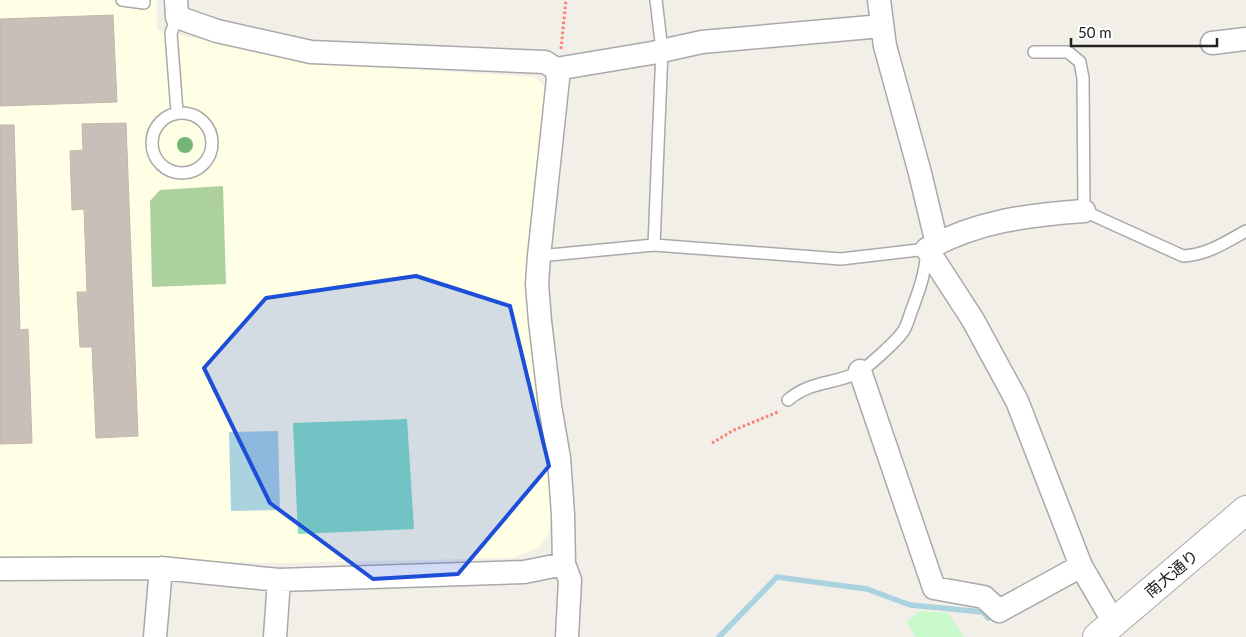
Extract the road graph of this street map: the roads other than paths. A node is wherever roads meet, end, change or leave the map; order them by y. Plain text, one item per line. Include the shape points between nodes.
1 (122, 0) edge
2 (144, 0) edge
3 (656, 0) edge
4 (879, 0) edge
5 (176, 9) edge
6 (882, 26) junction
7 (1246, 39) edge
8 (1212, 43) dead end
9 (662, 50) junction
10 (1034, 52) dead end
11 (559, 59) junction
12 (177, 112) junction
13 (1084, 211) junction
14 (1246, 231) edge
15 (654, 245) junction
16 (932, 246) junction
17 (539, 256) junction
18 (860, 372) junction
19 (788, 400) road end
20 (1246, 510) edge
21 (564, 564) junction
22 (1081, 566) junction
23 (161, 568) junction
24 (0, 569) edge
25 (279, 580) junction
26 (1105, 629) edge
27 (155, 637) edge
28 (275, 637) edge
29 (567, 637) edge

1 - 2 lane via 144,3
3 - 9 lane
4 - 6 street
5 - 11 street via 217,31 312,52 545,62
5 - 12 lane via 172,33
6 - 9 street via 702,42
6 - 16 street via 920,173
7 - 8 street
9 - 11 street
9 - 15 lane
10 - 13 lane via 1068,52 1080,62 1083,78
11 - 17 street
12 - 12 lane via 197,116 205,123 212,142 207,160 199,168 180,174 171,172 156,159 151,139 157,126
13 - 14 lane via 1183,256 1210,250
13 - 16 street via 990,223
15 - 16 lane via 841,259
15 - 17 lane
16 - 18 lane via 904,330
16 - 22 street via 1017,401
17 - 21 street via 540,321 559,458
18 - 19 lane via 810,386
18 - 22 street via 934,588 984,597 999,611
20 - 26 street, 南大通り
21 - 25 street via 524,572
21 - 29 street via 570,580
22 - 26 street
23 - 24 street
23 - 25 street
23 - 27 street
25 - 28 street

